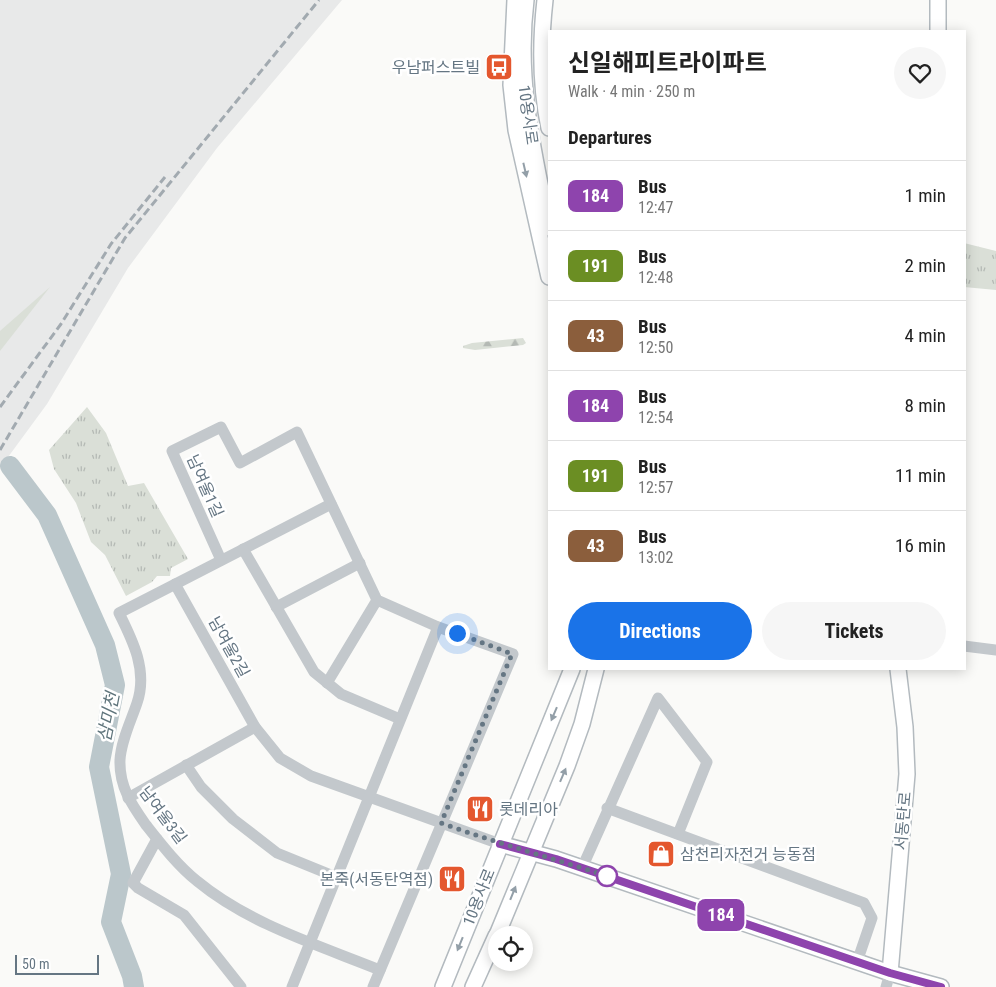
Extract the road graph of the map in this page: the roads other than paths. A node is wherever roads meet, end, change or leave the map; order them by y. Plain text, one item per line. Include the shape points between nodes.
1 (515, 0) edge
2 (526, 0) edge
3 (533, 0) edge
4 (545, 0) edge
5 (938, 0) edge
6 (938, 30) edge
7 (548, 123) edge
8 (548, 179) edge
9 (548, 223) edge
10 (548, 273) edge
11 (332, 504) junction
12 (243, 549) junction
13 (221, 560) junction
14 (360, 563) junction
15 (175, 584) junction
16 (377, 600) junction
17 (276, 607) junction
18 (438, 627) junction
19 (966, 646) edge
20 (996, 650) edge
21 (572, 670) edge
22 (596, 670) edge
23 (898, 670) edge
24 (327, 683) junction
25 (400, 719) junction
26 (255, 727) junction
27 (186, 765) junction
28 (369, 797) junction
29 (128, 798) junction
30 (607, 808) junction
31 (441, 823) junction
32 (678, 834) junction
33 (157, 839) junction
34 (500, 844) junction
35 (529, 852) junction
36 (582, 868) junction
37 (336, 877) junction
38 (500, 926) edge
39 (310, 942) junction
40 (488, 953) edge
41 (857, 962) junction
42 (380, 970) junction
43 (888, 980) edge
44 (241, 987) edge
45 (292, 987) edge
46 (373, 987) edge
47 (443, 987) edge
48 (473, 987) edge
49 (941, 987) edge

1 -> 10 street via 512,85 516,130
2 - 9 street, 10용사로 via 522,46 524,101
3 - 8 street, 10용사로 via 529,83
4 - 7 street, 10용사로 via 541,65
5 - 6 street
11 - 12 street
11 - 13 street, 남여울1길 via 297,432 240,462 221,427 172,451
11 - 14 street, 남여울1길
12 - 13 street
12 - 17 street
13 - 15 street
14 - 16 street, 남여울1길
14 - 17 street
15 - 26 street, 남여울2길
15 - 29 street, 남여울3길 via 119,613 140,664 138,701 120,759 121,780
16 - 18 street
16 - 24 street
17 - 24 street via 314,672
18 - 25 street
18 - 31 street via 512,654
19 - 20 street
21 -> 34 street, 10용사로
35 -> 22 street, 10용사로 via 567,766
23 - 43 street, 서동탄로 via 907,774
24 - 25 street via 340,694
25 - 28 street
26 - 27 street
26 - 28 street, 남여울2길 via 280,758 294,768
27 - 29 street
27 - 37 street via 201,787 233,819 277,853
28 - 31 street, 남여울2길
28 - 37 street
29 - 33 street, 남여울3길
30 - 32 street
30 - 32 street via 658,698 707,762
30 - 36 street
31 - 34 street, 남여울2길
31 - 42 street
32 - 41 street via 864,903 872,918
33 - 39 street, 남여울3길 via 196,881 242,911
33 - 44 street via 133,883 184,915
34 - 35 street
34 -> 47 street, 10용사로
35 - 36 street
38 -> 35 street, 10용사로
36 - 41 street
37 - 39 street
39 - 42 street, 남여울3길
39 - 45 street
40 - 48 street, 10용사로
41 - 43 street
42 - 46 street
43 - 49 street

